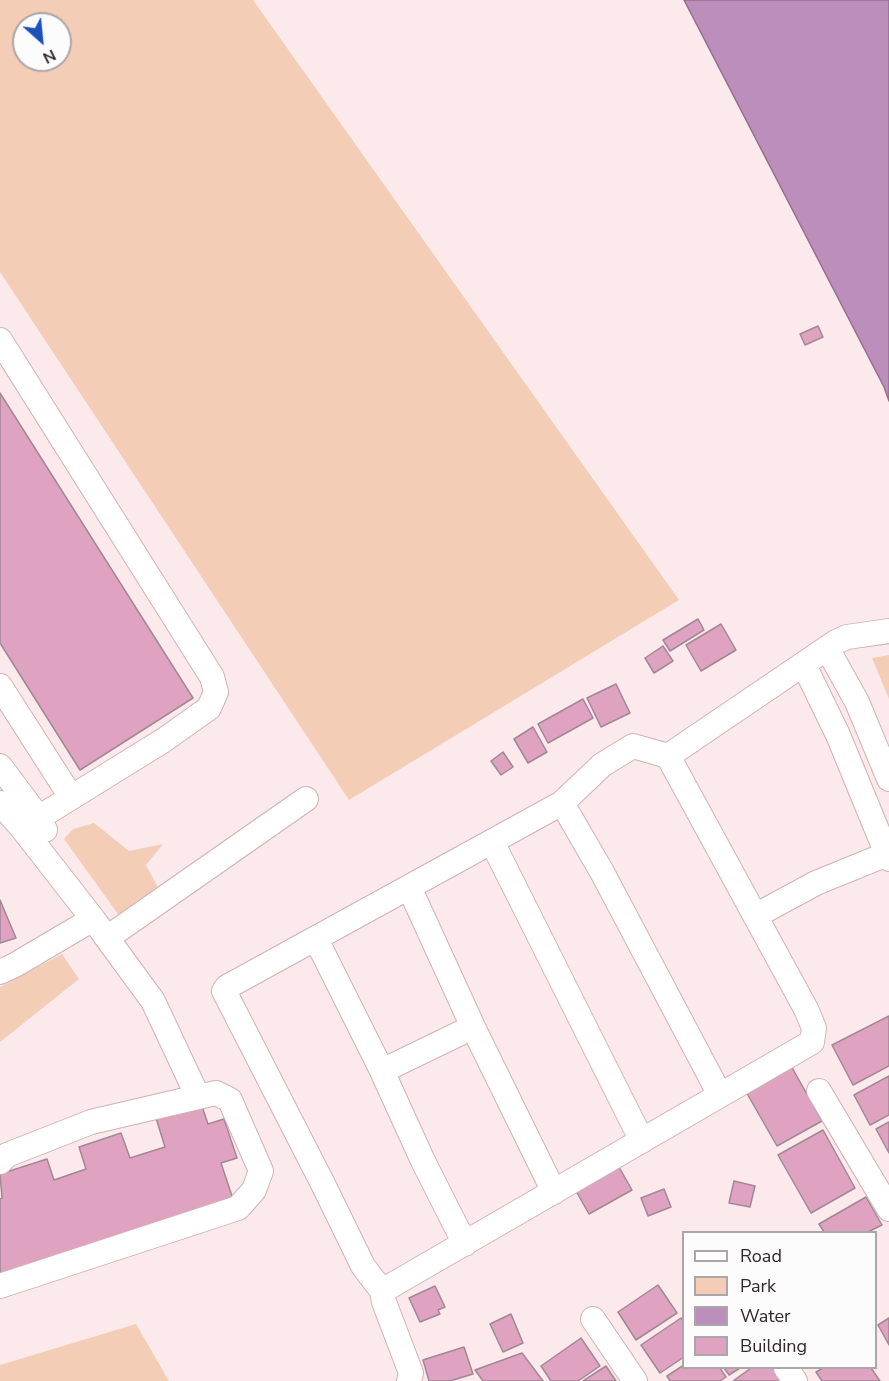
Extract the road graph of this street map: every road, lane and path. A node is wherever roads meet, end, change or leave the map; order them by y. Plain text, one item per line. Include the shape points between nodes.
1 (0, 340) edge
2 (889, 631) edge
3 (827, 648) junction
4 (804, 664) junction
5 (0, 686) edge
6 (668, 756) junction
7 (0, 766) edge
8 (889, 779) edge
9 (70, 797) junction
10 (306, 799) dead end
11 (0, 803) edge
12 (562, 803) junction
13 (30, 822) junction
14 (492, 842) junction
15 (888, 857) edge
16 (409, 887) junction
17 (755, 916) junction
18 (100, 928) junction
19 (316, 939) junction
20 (0, 972) edge
21 (473, 1027) junction
22 (382, 1071) junction
23 (819, 1091) dead end
24 (720, 1095) junction
25 (198, 1097) junction
26 (642, 1141) junction
27 (0, 1162) edge
28 (554, 1192) junction
29 (889, 1209) edge
30 (465, 1244) junction
31 (0, 1286) edge
32 (382, 1291) junction
33 (593, 1319) dead end
34 (409, 1381) edge
35 (635, 1381) edge

1 - 9 street via 212,677 216,692 209,708
2 - 3 street via 847,637
3 - 4 street
3 - 8 street via 857,702
4 - 6 street
4 - 15 street
5 - 9 street
6 - 12 street via 633,746 603,765
6 - 17 street
7 - 13 street
9 - 13 street
10 - 18 street
11 - 13 street
12 - 14 street
12 - 24 street
13 - 18 street
14 - 16 street
14 - 26 street
15 - 17 street via 816,883
16 - 19 street
16 - 21 street
17 - 24 street via 806,1009 814,1029 812,1042
18 - 20 street
18 - 25 street via 153,1001
19 - 22 street
19 - 32 street via 224,991 363,1266
21 - 22 street
21 - 28 street
22 - 30 street
23 - 29 street
24 - 26 street
25 - 27 street via 91,1122 7,1155
25 - 31 street via 216,1092 230,1100 261,1171 254,1190 238,1208
26 - 28 street
28 - 30 street
30 - 32 street
32 - 34 street via 411,1373
33 - 35 street

